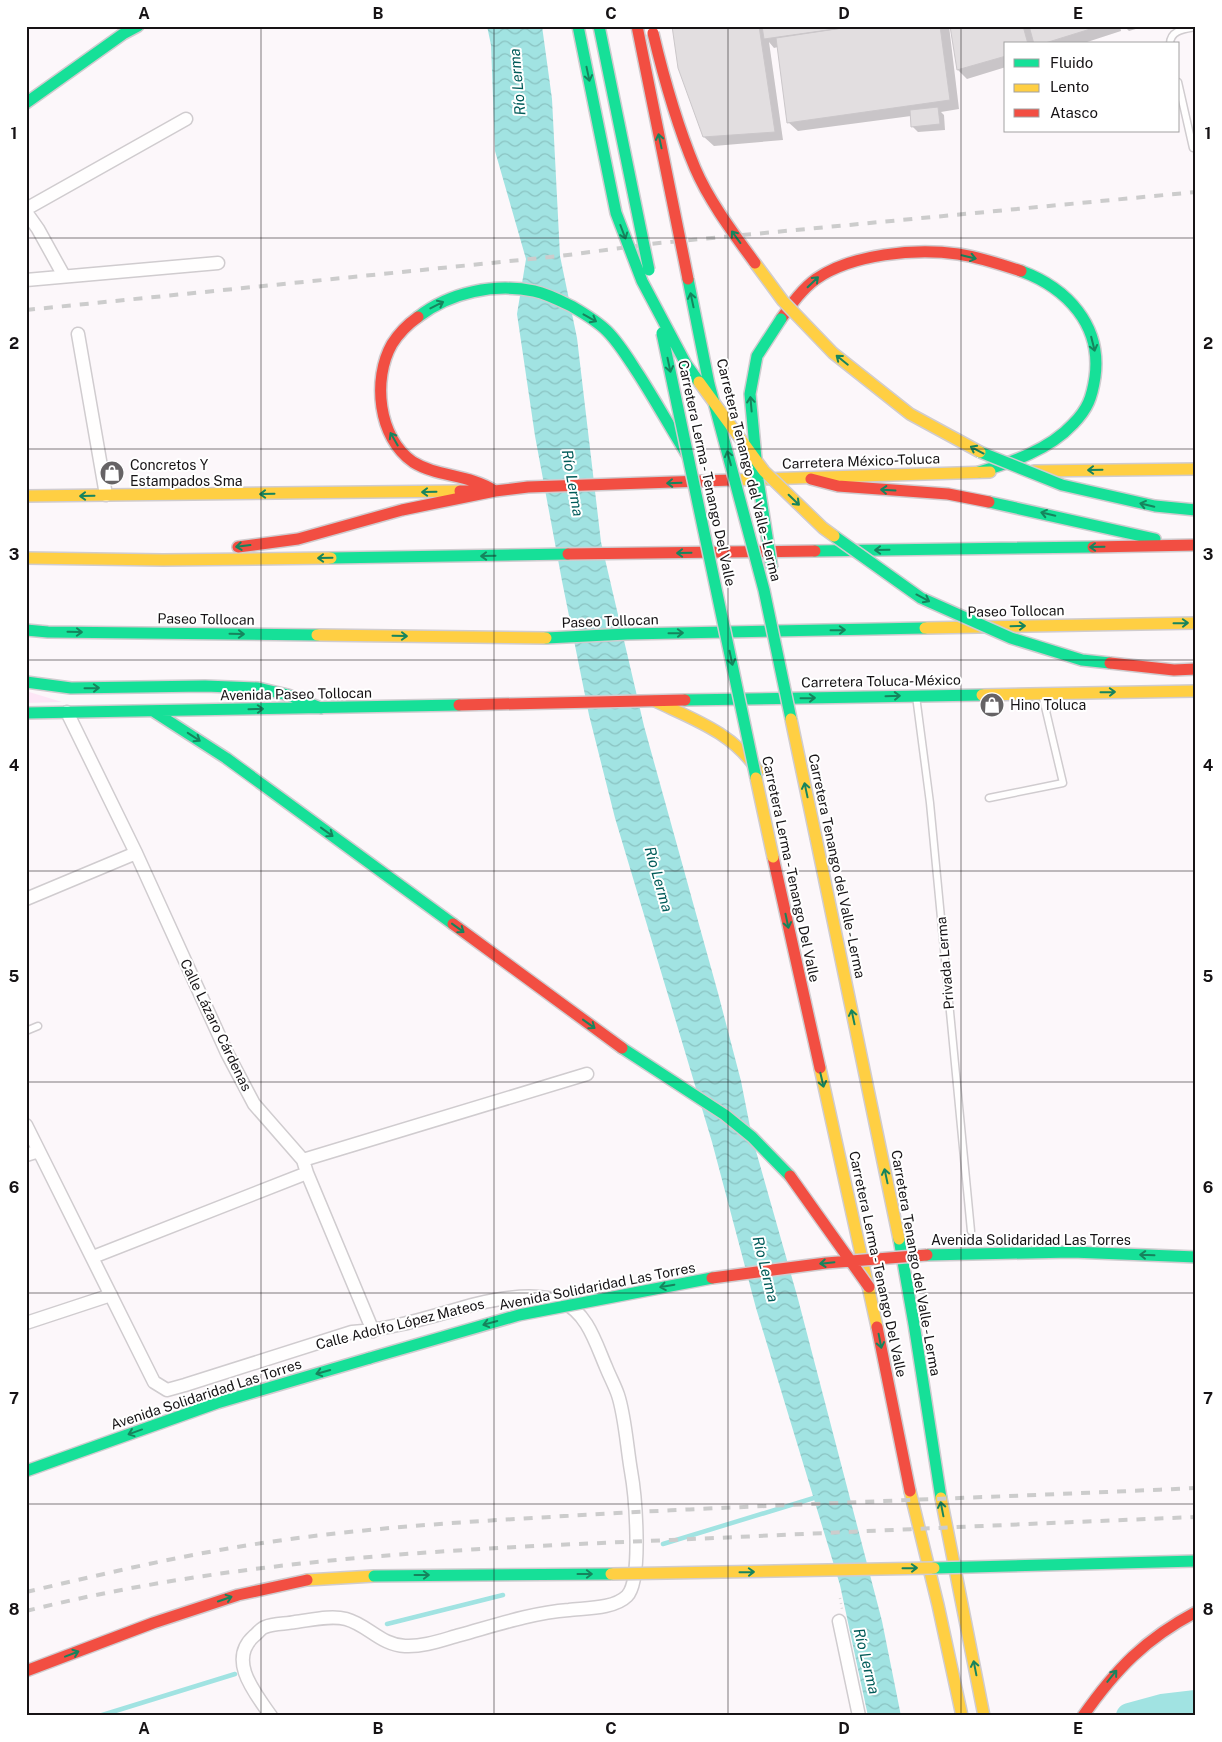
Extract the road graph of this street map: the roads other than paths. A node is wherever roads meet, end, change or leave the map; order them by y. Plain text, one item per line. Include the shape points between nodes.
1 (138, 26) edge
2 (578, 26) edge
3 (599, 26) edge
4 (637, 26) edge
5 (652, 26) edge
6 (1196, 27) edge
7 (1170, 42) edge
8 (1180, 91) edge
9 (28, 97) edge
10 (186, 119) dead end
11 (1193, 148) dead end
12 (26, 210) edge
13 (218, 263) dead end
14 (64, 276) junction
15 (26, 280) edge
16 (78, 334) dead end
17 (687, 456) junction
18 (1196, 469) edge
19 (979, 472) junction
20 (811, 479) junction
21 (758, 480) junction
22 (496, 491) junction
23 (106, 495) junction
24 (26, 496) edge
25 (1196, 510) edge
26 (1196, 545) edge
27 (1180, 546) junction
28 (26, 558) edge
29 (163, 560) junction
30 (764, 590) junction
31 (1196, 623) edge
32 (26, 630) edge
33 (1196, 669) edge
34 (26, 682) edge
35 (1196, 691) edge
36 (1042, 693) junction
37 (916, 695) junction
38 (650, 701) junction
39 (566, 703) joint
40 (321, 708) junction
41 (154, 711) junction
42 (67, 712) junction
43 (26, 713) edge
44 (989, 798) dead end
45 (136, 853) junction
46 (26, 900) edge
47 (38, 1026) dead end
48 (26, 1031) edge
49 (829, 1055) dead end
50 (587, 1074) dead end
51 (26, 1125) edge
52 (39, 1151) junction
53 (26, 1155) edge
54 (303, 1160) junction
55 (307, 1174) junction
56 (971, 1231) dead end
57 (874, 1246) dead end
58 (93, 1257) junction
59 (1196, 1257) edge
60 (881, 1275) dead end
61 (870, 1287) junction
62 (111, 1295) junction
63 (26, 1324) edge
64 (373, 1331) junction
65 (903, 1395) dead end
66 (903, 1462) junction
67 (26, 1471) edge
68 (1196, 1561) edge
69 (1196, 1612) edge
70 (839, 1621) dead end
71 (26, 1671) edge
72 (271, 1716) edge
73 (859, 1716) edge
74 (962, 1716) edge
75 (984, 1716) edge
76 (1083, 1716) edge

1 - 9 main road
2 -> 33 main road, bridge via 616,213 642,281 686,364 764,471 823,528 920,598 1011,638 1082,660 1174,670
3 -> 17 main road, Carretera Lerma - Tenango Del Valle, bridge
30 -> 4 main road, Carretera Tenango del Valle - Lerma, bridge via 709,384
25 -> 5 main road, bridge via 1155,506 1062,485 989,457 910,414 833,353 783,301 728,225 696,170 665,84
6 - 7 lane via 1174,33
8 - 11 lane
10 - 12 street
12 - 14 street
13 - 14 street
14 - 15 street
16 - 23 street
22 -> 17 main road via 479,482 424,468 404,455 384,418 380,390 384,362 398,334 430,308 467,293 513,288 534,291 598,322 618,343
17 -> 61 main road, Carretera Lerma - Tenango Del Valle, bridge
18 -> 19 main road, Carretera México-Toluca
19 - 20 main road, Carretera México-Toluca
21 -> 19 main road, bridge via 750,394 752,375 757,356 781,319 798,296 820,276 842,264 866,257 907,252 956,254 1019,271 1052,285 1086,321 1095,347 1093,395 1083,414 1032,454
20 - 21 main road, Carretera México-Toluca, bridge
27 -> 20 main road via 1127,531 948,494 838,486
21 -> 22 main road, Carretera México-Toluca, bridge via 528,487
21 - 30 main road, bridge via 772,568
22 -> 23 main road
22 -> 29 main road via 402,510 298,539
23 -> 24 main road
26 - 27 main road
27 -> 29 main road
28 - 29 main road
75 -> 30 main road, Carretera Tenango del Valle - Lerma, bridge via 940,1495 897,1229
32 -> 31 main road, Paseo Tollocan via 555,638
34 -> 40 main road via 71,688 258,688
36 -> 35 main road, Carretera Toluca-México
36 - 37 main road, Carretera Toluca-México
36 - 44 lane via 1063,783
38 -> 37 main road, Carretera Toluca-México
37 - 56 lane, Privada Lerma via 930,803
38 - 39 main road, Carretera Toluca-México
38 - 49 main road via 730,740 757,769 774,822
39 - 40 main road, Avenida Paseo Tollocan
41 -> 40 main road, Avenida Paseo Tollocan
41 - 42 main road, Avenida Paseo Tollocan
41 -> 61 main road, bridge via 226,758 636,1058 725,1115 790,1176
42 - 43 main road, Avenida Paseo Tollocan
42 - 45 street, Calle Lázaro Cárdenas
45 - 46 street
45 - 54 street, Calle Lázaro Cárdenas via 242,1083 254,1104
47 - 48 lane
50 - 54 street
51 - 52 street, Calle Adolfo López Mateos
52 - 53 street
52 - 58 street, Calle Adolfo López Mateos
54 - 55 street, Calle Lázaro Cárdenas
55 - 58 street
55 - 64 street, Calle Lázaro Cárdenas
57 - 60 main road
58 - 62 street, Calle Adolfo López Mateos
59 -> 67 main road, Avenida Solidaridad Las Torres, bridge via 1072,1252 954,1254 817,1264 706,1279 519,1315 217,1403
61 -> 66 main road, Carretera Lerma - Tenango Del Valle
62 - 63 street
62 - 64 street, Calle Adolfo López Mateos via 154,1382 167,1390 352,1332
64 - 72 street, Calle Adolfo López Mateos via 479,1303 526,1296 563,1302 574,1310 589,1328 619,1397 635,1492 636,1568 633,1585 627,1596 593,1609 538,1614 426,1644 391,1644 358,1623 343,1618 266,1626 244,1645 241,1659 256,1694
65 - 66 main road
66 - 74 main road, Carretera Lerma - Tenango Del Valle
71 -> 68 main road, bridge via 238,1595 312,1579 690,1574
76 -> 69 main road via 1132,1655 1165,1629
70 - 73 street

